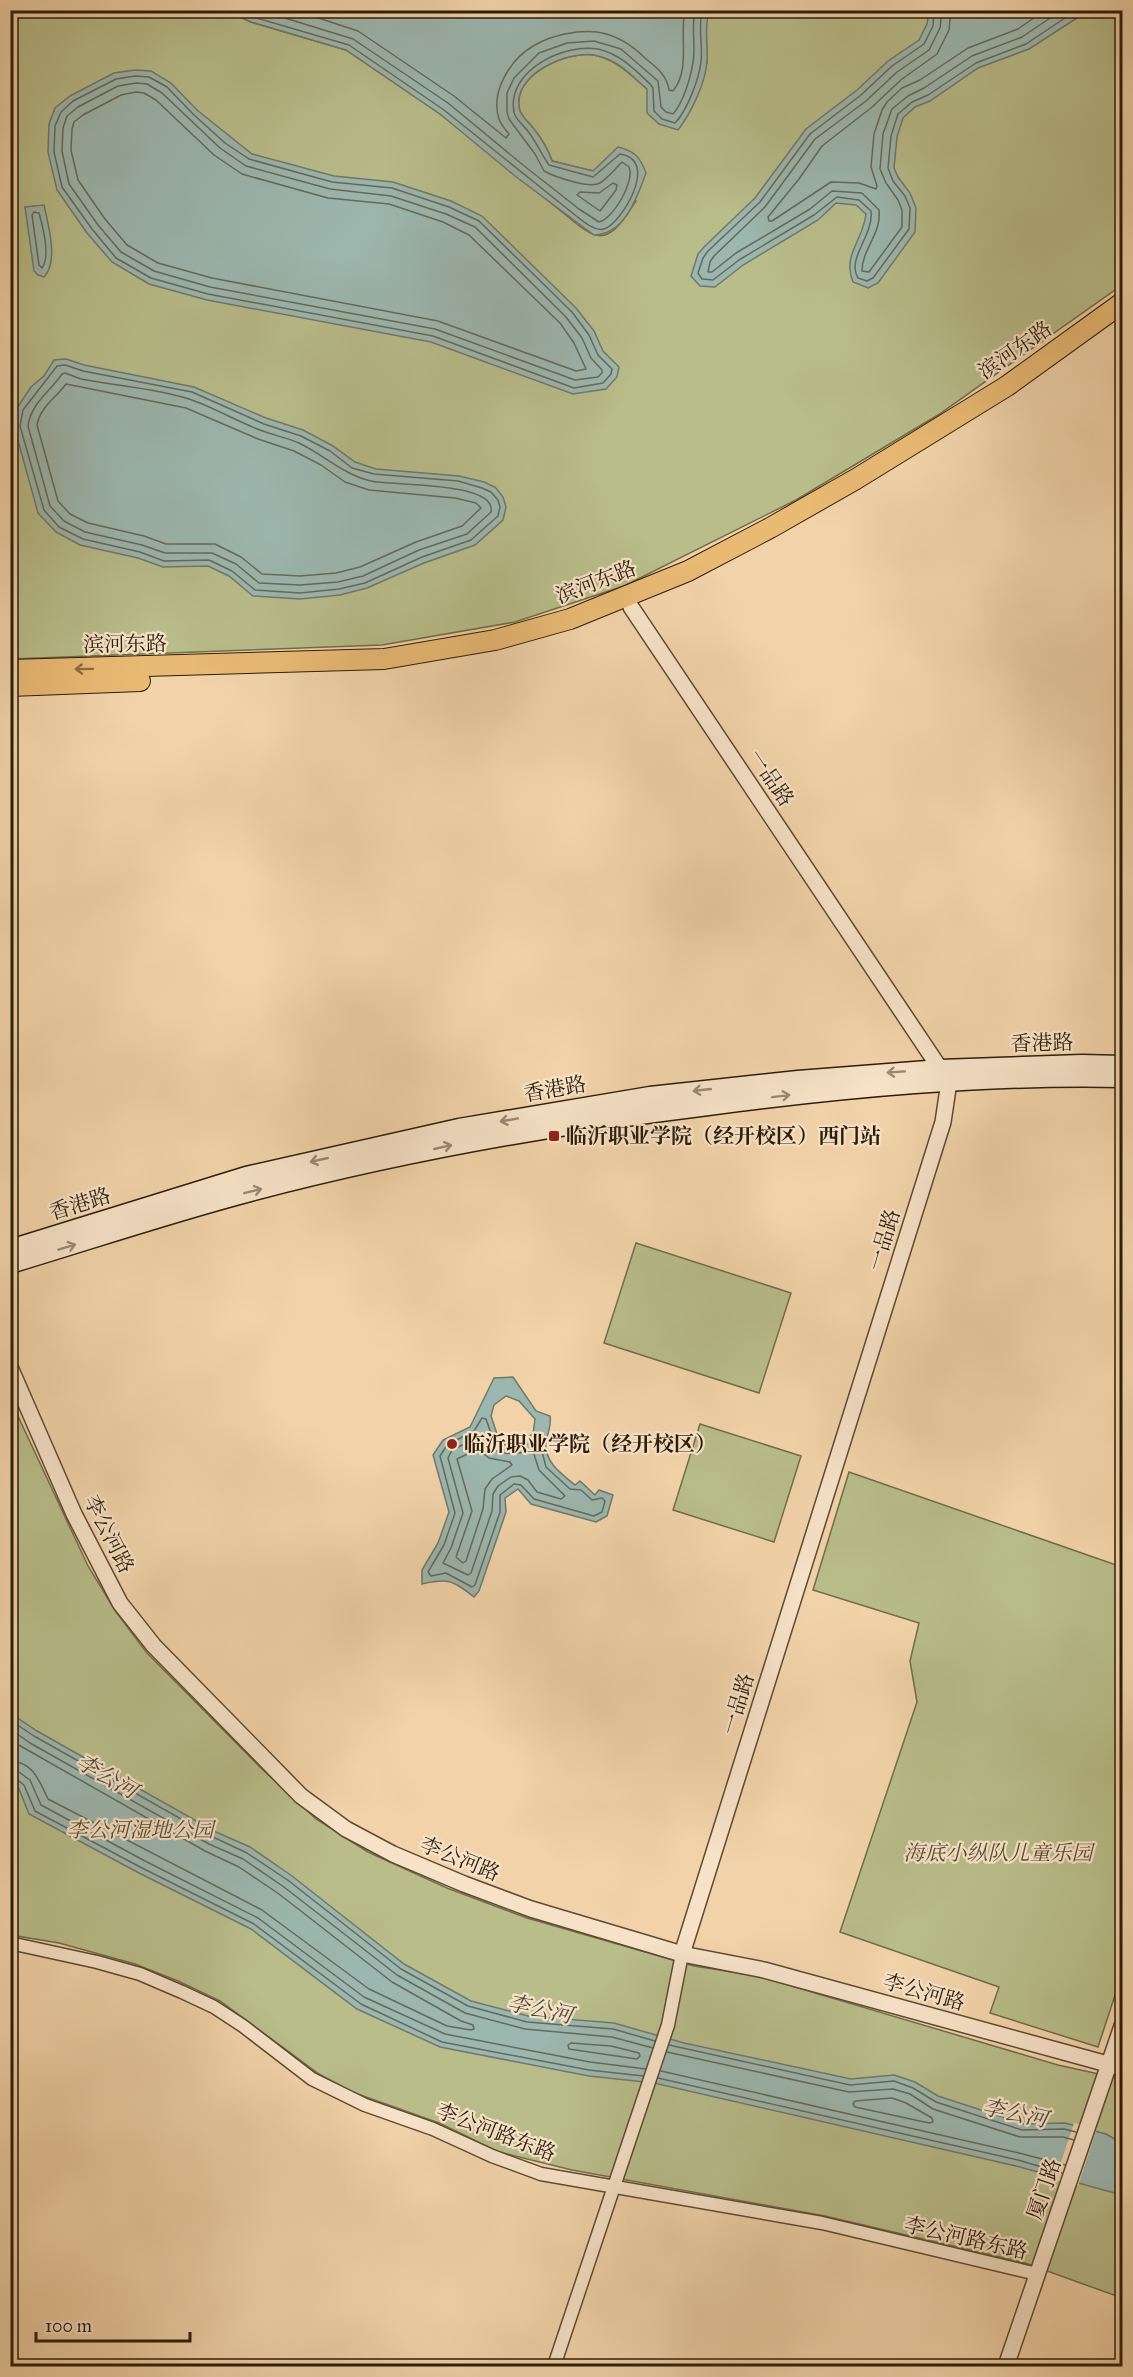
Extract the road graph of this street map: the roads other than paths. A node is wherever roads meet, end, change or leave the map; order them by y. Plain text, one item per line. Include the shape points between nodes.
1 (1122, 303) edge
2 (1122, 316) edge
3 (632, 607) junction
4 (10, 670) edge
5 (10, 686) edge
6 (1122, 1065) edge
7 (944, 1076) junction
8 (1122, 1078) edge
9 (10, 1249) edge
10 (10, 1264) edge
11 (10, 1367) edge
12 (10, 1943) edge
13 (682, 1954) junction
14 (1122, 2026) edge
15 (1116, 2067) edge
16 (614, 2187) junction
17 (1037, 2274) junction
18 (554, 2367) edge
19 (1006, 2367) edge

1 -> 4 main road, 滨河东路 via 1007,386 847,484 688,571 570,619 495,640 384,659
2 - 3 main road, 滨河东路 via 996,407 872,482 692,582
3 - 5 main road, 滨河东路 via 568,632 496,652 386,670
3 - 7 street, 一品路
6 - 7 main road, 香港路 via 1082,1064
7 - 8 main road, 香港路
7 -> 9 main road, 香港路 via 798,1080 650,1096 459,1128 246,1176
10 -> 7 main road, 香港路 via 250,1192 472,1141
7 - 13 street, 一品路 via 939,1133
11 - 13 street, 李公河路 via 74,1514 120,1603 154,1646 301,1796 345,1829 464,1884 531,1909
12 - 16 street, 李公河路东路 via 140,1974 214,2007 312,2079 365,2105 541,2174
13 - 15 street, 李公河路 via 764,1970
13 - 16 street via 668,2025
14 - 15 street, 厦门路
15 - 17 street, 厦门路 via 1096,2101
16 - 17 street, 李公河路东路 via 822,2223
16 - 18 street
17 - 19 street, 厦门路

